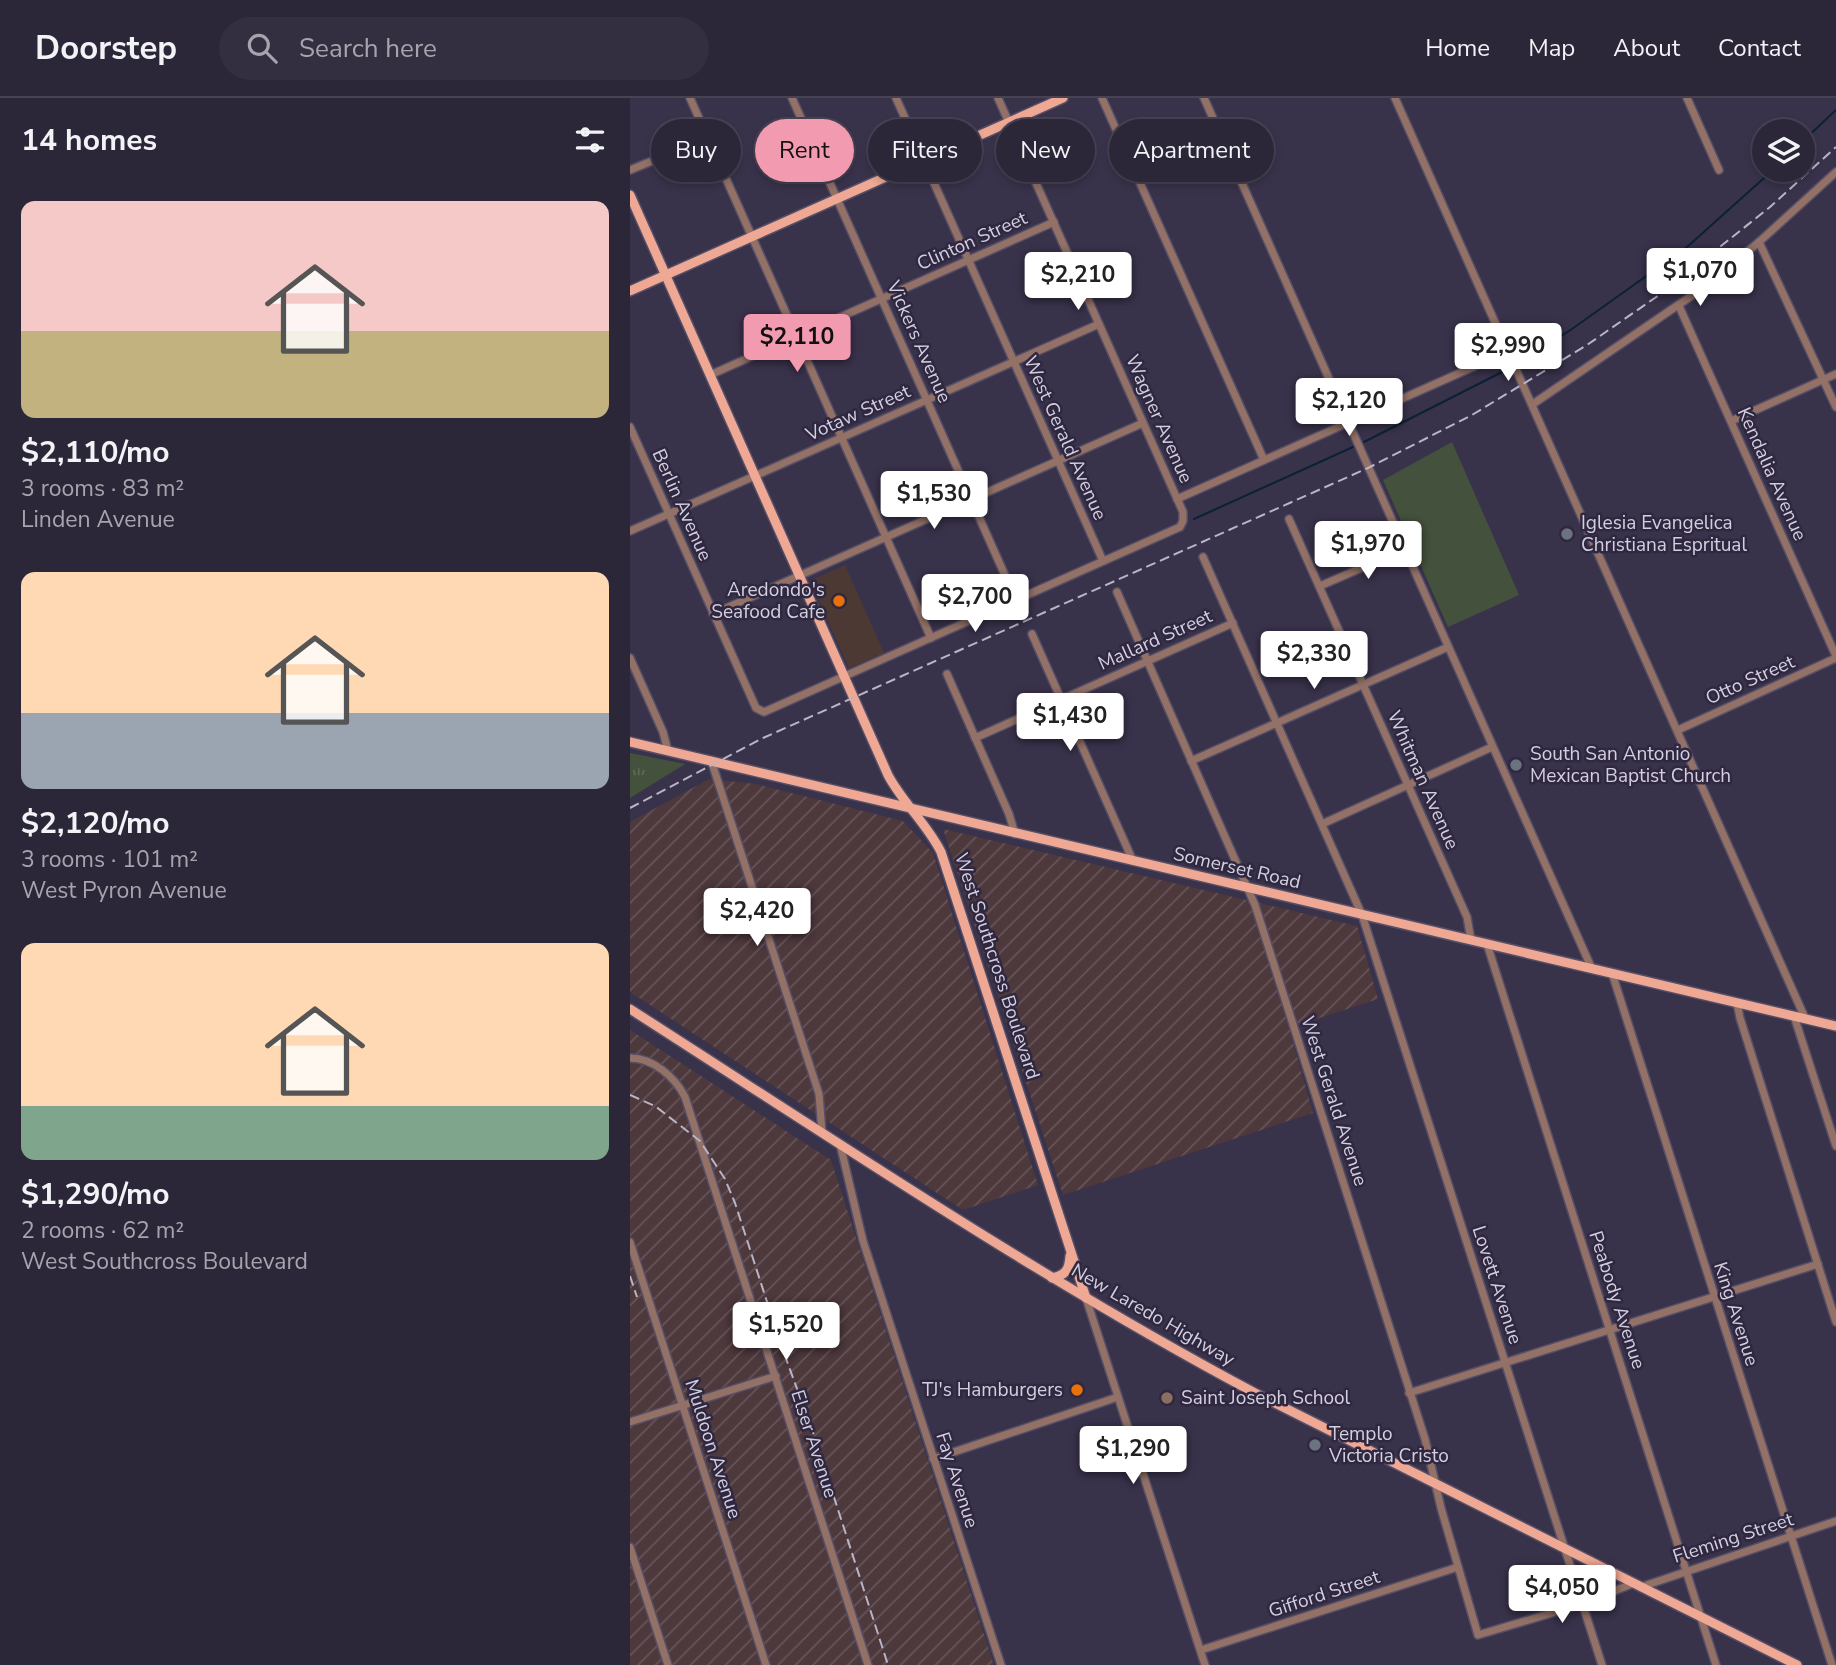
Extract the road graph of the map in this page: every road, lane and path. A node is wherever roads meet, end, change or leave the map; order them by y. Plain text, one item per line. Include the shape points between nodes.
1 (690, 98) edge
2 (792, 98) edge
3 (896, 98) edge
4 (998, 98) edge
5 (1063, 98) edge
6 (1102, 98) edge
7 (1204, 98) edge
8 (1395, 98) edge
9 (1687, 98) edge
10 (699, 119) edge
11 (905, 119) edge
12 (1008, 119) edge
13 (1016, 119) edge
14 (651, 161) edge
15 (630, 170) edge
16 (1719, 170) dead end
17 (1836, 172) edge
18 (727, 182) edge
19 (877, 182) edge
20 (933, 182) edge
21 (1036, 182) edge
22 (630, 195) edge
23 (837, 200) junction
24 (1054, 222) junction
25 (752, 237) junction
26 (1759, 242) junction
27 (968, 260) junction
28 (666, 274) junction
29 (630, 291) edge
30 (883, 299) junction
31 (1679, 306) junction
32 (1099, 324) junction
33 (796, 337) junction
34 (1509, 351) junction
35 (1014, 361) junction
36 (1836, 374) edge
37 (710, 375) junction
38 (1823, 379) junction
39 (928, 400) junction
40 (1533, 404) junction
41 (1836, 407) edge
42 (1731, 421) junction
43 (1143, 423) junction
44 (1348, 423) junction
45 (630, 427) edge
46 (841, 438) junction
47 (1264, 460) junction
48 (1058, 461) junction
49 (755, 476) junction
50 (972, 499) junction
51 (1177, 499) junction
52 (668, 514) junction
53 (1289, 519) dead end
54 (630, 531) edge
55 (886, 538) junction
56 (1405, 549) junction
57 (1203, 557) dead end
58 (1103, 561) junction
59 (800, 576) junction
60 (1320, 586) junction
61 (1116, 592) dead end
62 (1016, 600) junction
63 (713, 614) junction
64 (1233, 623) junction
65 (1032, 634) dead end
66 (931, 638) junction
67 (1448, 647) junction
68 (1836, 657) edge
69 (630, 658) edge
70 (1147, 661) junction
71 (947, 674) dead end
72 (845, 676) junction
73 (1363, 684) junction
74 (1061, 699) junction
75 (1277, 723) junction
76 (1678, 730) junction
77 (975, 738) junction
78 (630, 742) edge
79 (1492, 747) junction
80 (668, 751) junction
81 (711, 760) junction
82 (1191, 761) junction
83 (1408, 785) junction
84 (909, 809) junction
85 (1322, 824) junction
86 (1015, 834) junction
87 (1133, 861) junction
88 (1247, 888) junction
89 (1362, 915) junction
90 (1471, 940) junction
91 (1487, 944) junction
92 (1592, 969) junction
93 (1612, 973) junction
94 (1737, 1003) junction
95 (630, 1009) edge
96 (1794, 1016) junction
97 (1805, 1018) junction
98 (1836, 1026) edge
99 (630, 1058) edge
100 (822, 1132) junction
101 (839, 1143) junction
102 (1836, 1146) edge
103 (630, 1242) edge
104 (1070, 1248) junction
105 (1818, 1264) junction
106 (1052, 1278) junction
107 (1714, 1297) junction
108 (1086, 1298) junction
109 (1836, 1322) edge
110 (1610, 1330) junction
111 (1505, 1363) junction
112 (776, 1376) junction
113 (1409, 1393) junction
114 (1118, 1397) junction
115 (683, 1405) junction
116 (630, 1422) edge
117 (933, 1459) junction
118 (1436, 1484) junction
119 (1836, 1521) edge
120 (1791, 1536) junction
121 (630, 1547) edge
122 (1564, 1548) junction
123 (1458, 1567) junction
124 (1686, 1571) junction
125 (1638, 1585) junction
126 (1582, 1604) junction
127 (1700, 1617) junction
128 (1478, 1635) joint
129 (1200, 1650) junction
130 (668, 1665) edge
131 (766, 1665) edge
132 (868, 1665) edge
133 (1001, 1665) edge
134 (1205, 1665) edge
135 (1602, 1665) edge
136 (1716, 1665) edge
137 (1797, 1665) edge
138 (1832, 1665) edge

1 - 10 street
2 - 23 street, Vickers Avenue
3 - 11 street, West Gerald Avenue
4 - 12 street, Wagner Avenue
5 - 13 main road
6 - 47 street
7 - 44 street
8 - 34 street
9 - 16 street
14 - 15 street
17 - 26 street
18 - 25 street
19 - 23 main road
20 - 27 street, West Gerald Avenue
21 - 24 street, Wagner Avenue
22 - 28 main road, West Southcross Boulevard
23 - 25 main road
23 - 30 street, Vickers Avenue
24 - 27 street, Clinton Street
24 - 32 street, Wagner Avenue
25 - 28 main road
25 - 33 street
26 - 31 street
26 - 38 street
27 - 30 street, Clinton Street
27 - 35 street, West Gerald Avenue
28 - 29 main road
28 - 37 main road, West Southcross Boulevard
30 - 33 street, Clinton Street
30 - 39 street, Vickers Avenue
31 - 40 street
31 - 42 street, Kendalia Avenue
32 - 35 street, Votaw Street
32 - 43 street, Wagner Avenue
33 - 37 street, Clinton Street
33 - 46 street
34 - 40 street
34 - 44 street
35 - 39 street, Votaw Street
35 - 48 street, West Gerald Avenue
36 - 38 street
37 - 49 main road, West Southcross Boulevard
38 - 41 street
38 - 42 street
39 - 46 street, Votaw Street
39 - 50 street, Vickers Avenue
40 - 76 street
42 - 68 street, Kendalia Avenue
43 - 48 street
43 - 51 street, Wagner Avenue
44 - 47 street
44 - 56 street
45 - 52 street, Berlin Avenue
46 - 49 street, Votaw Street
46 - 55 street
47 - 51 street
48 - 50 street
48 - 58 street, West Gerald Avenue
49 - 52 street, Votaw Street
49 - 59 main road, West Southcross Boulevard
50 - 55 street
50 - 62 street, Vickers Avenue
51 - 58 street, Wagner Avenue via 1182,524
52 - 54 street, Votaw Street
52 - 63 street, Berlin Avenue
53 - 60 street, Whitman Avenue
55 - 59 street
55 - 66 street
56 - 60 street
56 - 67 street
57 - 64 street
58 - 62 street
59 - 63 street
59 - 72 main road, West Southcross Boulevard
60 - 73 street, Whitman Avenue
61 - 70 street, West Gerald Avenue
62 - 66 street
63 - 72 street, Berlin Avenue via 758,710
64 - 70 street, Mallard Street
64 - 75 street
65 - 74 street
66 - 72 street
67 - 73 street
67 - 79 street
68 - 76 street, Otto Street
69 - 80 street
70 - 74 street, Mallard Street
70 - 82 street, West Gerald Avenue
71 - 77 street
72 - 84 main road, West Southcross Boulevard via 888,775
73 - 75 street
73 - 83 street, Whitman Avenue
74 - 77 street, Mallard Street
74 - 87 street
75 - 82 street
75 - 85 street
76 - 97 street
77 - 86 street
78 - 80 main road, Somerset Road
79 - 83 street
79 - 92 street
80 - 81 main road, Somerset Road
81 - 84 main road, Somerset Road
81 - 100 street via 819,1094
82 - 88 street, West Gerald Avenue
83 - 85 street
83 - 90 street, Whitman Avenue via 1467,917
84 - 86 main road, Somerset Road
84 - 104 main road, West Southcross Boulevard via 930,832 945,862
85 - 89 street
86 - 87 main road, Somerset Road
87 - 88 main road, Somerset Road
88 - 89 main road, Somerset Road
88 - 113 street, West Gerald Avenue
89 - 90 main road, Somerset Road
89 - 111 street, Lovett Avenue
90 - 91 main road, Somerset Road
91 - 92 main road, Somerset Road
91 - 110 street, Peabody Avenue
92 - 93 main road, Somerset Road
93 - 94 main road, Somerset Road
93 - 107 street, King Avenue
94 - 96 main road, Somerset Road
94 - 105 street
95 - 100 main road, New Laredo Highway
96 - 97 main road, Somerset Road
96 - 102 street
97 - 98 main road, Somerset Road
99 - 112 street, Elser Avenue via 649,1062 671,1077 685,1097
100 - 101 main road, New Laredo Highway
101 - 106 main road, New Laredo Highway
101 - 117 street, Fay Avenue via 863,1241
103 - 115 street, Muldoon Avenue
104 - 106 main road via 1068,1270
104 - 108 main road, West Southcross Boulevard
105 - 107 street
105 - 109 street
106 - 108 main road, New Laredo Highway
107 - 110 street
107 - 120 street, King Avenue
108 - 114 street, West Southcross Boulevard
108 - 118 main road, New Laredo Highway via 1255,1393
110 - 111 street
110 - 124 street, Peabody Avenue
111 - 113 street
111 - 122 street, Lovett Avenue
112 - 115 street
112 - 132 street, Elser Avenue
113 - 118 street, West Gerald Avenue
114 - 117 street
114 - 129 street, West Southcross Boulevard
115 - 116 street
115 - 131 street, Muldoon Avenue
117 - 133 street, Fay Avenue
118 - 122 main road, New Laredo Highway
118 - 123 street, West Gerald Avenue
119 - 120 street, Fleming Street
120 - 124 street, Fleming Street
120 - 138 street, King Avenue
121 - 130 street
122 - 125 main road, New Laredo Highway
122 - 126 street, Lovett Avenue
123 - 128 street, West Gerald Avenue
123 - 129 street, Gifford Street
124 - 125 street, Fleming Street
124 - 127 street, Peabody Avenue
125 - 126 street, Fleming Street
125 - 127 main road, New Laredo Highway
126 - 128 street, Fleming Street
126 - 135 street, Lovett Avenue
127 - 136 street, Peabody Avenue
127 - 137 main road, New Laredo Highway
129 - 134 street, West Southcross Boulevard

